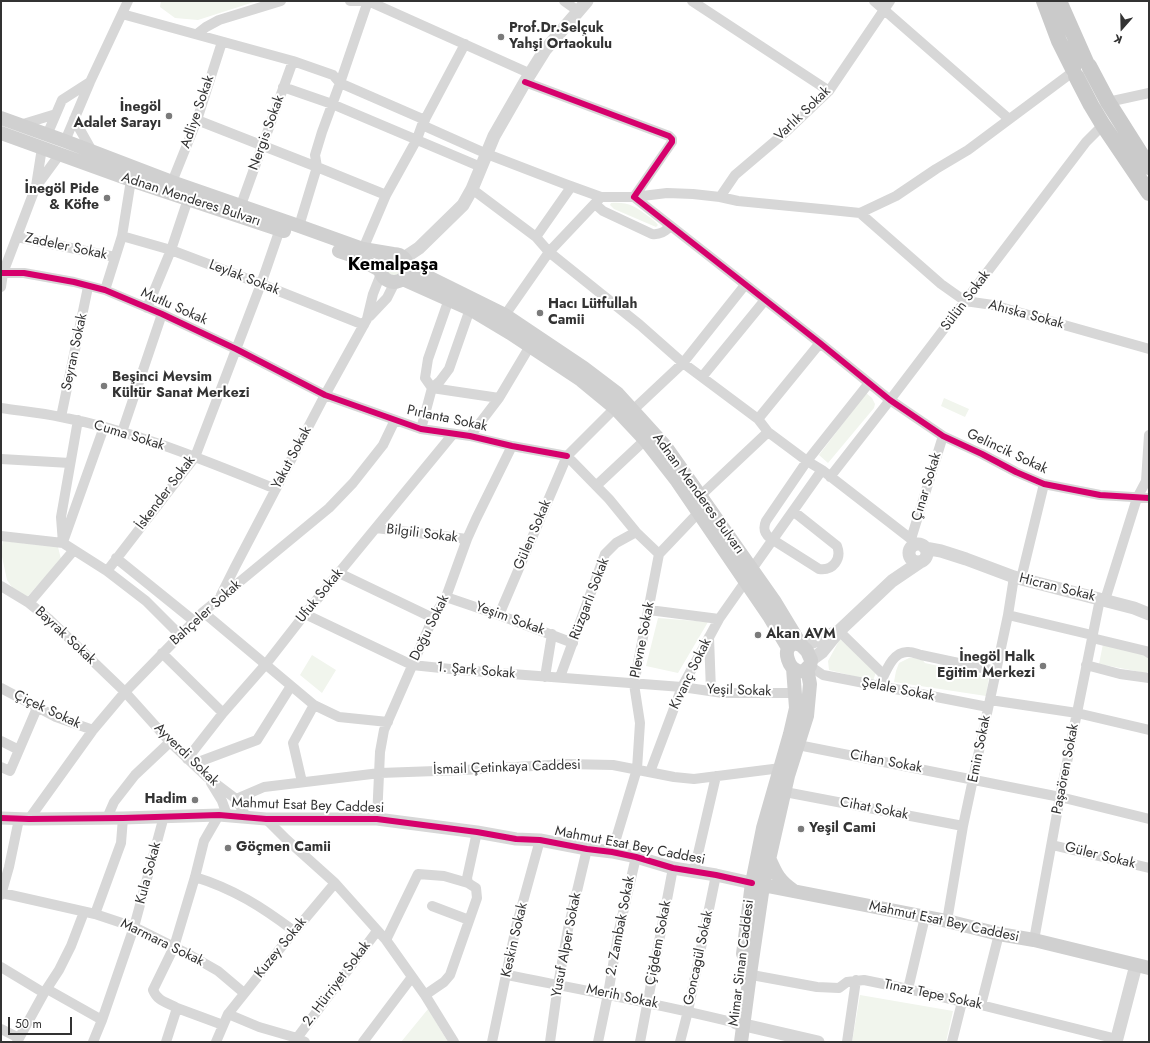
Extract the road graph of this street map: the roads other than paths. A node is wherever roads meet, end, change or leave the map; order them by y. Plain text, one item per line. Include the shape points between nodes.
1 (128, 1) edge
2 (281, 1) edge
3 (350, 1) edge
4 (367, 1) edge
5 (564, 1) edge
6 (587, 1) edge
7 (692, 1) edge
8 (874, 1) edge
9 (1044, 1) edge
10 (1059, 1) edge
11 (887, 5) edge
12 (578, 11) junction
13 (122, 14) junction
14 (197, 34) junction
15 (222, 42) junction
16 (465, 44) junction
17 (293, 61) junction
18 (1080, 69) junction
19 (528, 78) junction
20 (90, 82) junction
21 (340, 83) junction
22 (283, 87) junction
23 (829, 91) junction
24 (1149, 93) edge
25 (1108, 102) junction
26 (332, 104) junction
27 (56, 114) junction
28 (1, 118) edge
29 (74, 119) junction
30 (1009, 119) junction
31 (197, 120) junction
32 (424, 123) junction
33 (20, 125) junction
34 (1103, 125) junction
35 (1, 133) edge
36 (417, 139) junction
37 (45, 141) junction
38 (262, 146) junction
39 (63, 147) junction
40 (92, 151) junction
41 (487, 154) junction
42 (318, 167) junction
43 (1149, 167) edge
44 (481, 168) junction
45 (131, 180) junction
46 (172, 182) junction
47 (36, 186) junction
48 (571, 187) junction
49 (472, 189) junction
50 (1149, 193) edge
51 (386, 196) junction
52 (634, 197) junction
53 (720, 198) junction
54 (188, 199) junction
55 (598, 200) junction
56 (241, 205) junction
57 (860, 213) junction
58 (299, 226) junction
59 (671, 226) junction
60 (280, 229) junction
61 (17, 236) junction
62 (122, 236) junction
63 (536, 237) junction
64 (363, 249) junction
65 (170, 250) junction
66 (550, 252) junction
67 (115, 257) junction
68 (400, 268) junction
69 (380, 272) junction
70 (2, 273) edge
71 (261, 284) junction
72 (745, 284) junction
73 (88, 287) junction
74 (1, 288) edge
75 (105, 290) junction
76 (449, 299) junction
77 (765, 300) junction
78 (965, 301) junction
79 (147, 308) junction
80 (470, 309) junction
81 (162, 314) junction
82 (505, 315) junction
83 (366, 322) junction
84 (820, 343) junction
85 (530, 346) junction
86 (236, 349) junction
87 (1149, 349) edge
88 (683, 364) junction
89 (702, 377) junction
90 (869, 383) junction
91 (432, 388) junction
92 (325, 395) junction
93 (499, 398) junction
94 (890, 400) junction
95 (1, 408) edge
96 (615, 408) junction
97 (633, 410) junction
98 (61, 416) junction
99 (758, 419) junction
100 (78, 420) junction
101 (395, 420) junction
102 (104, 427) junction
103 (421, 429) junction
104 (122, 432) junction
105 (768, 432) junction
106 (453, 434) junction
107 (1149, 435) edge
108 (470, 436) junction
109 (943, 436) junction
110 (645, 440) junction
111 (512, 446) junction
112 (568, 456) junction
113 (195, 457) junction
114 (1, 459) edge
115 (807, 462) junction
116 (70, 463) junction
117 (826, 474) junction
118 (1044, 484) junction
119 (597, 485) junction
120 (276, 489) junction
121 (700, 496) junction
122 (1137, 498) junction
123 (1149, 498) edge
124 (793, 511) junction
125 (699, 512) junction
126 (376, 528) junction
127 (636, 532) junction
128 (1, 536) edge
129 (468, 539) junction
130 (772, 540) junction
131 (63, 543) junction
132 (74, 550) junction
133 (918, 551) junction
134 (659, 554) junction
135 (116, 558) junction
136 (752, 569) junction
137 (107, 571) junction
138 (339, 573) junction
139 (1018, 578) junction
140 (745, 582) junction
141 (1, 586) edge
142 (446, 597) junction
143 (220, 598) junction
144 (1102, 600) junction
145 (29, 603) junction
146 (649, 610) junction
147 (203, 612) junction
148 (305, 614) junction
149 (1149, 614) edge
150 (499, 615) junction
151 (1008, 615) junction
152 (433, 618) junction
153 (719, 619) junction
154 (194, 621) junction
155 (839, 631) junction
156 (552, 634) junction
157 (180, 635) junction
158 (709, 636) junction
159 (1092, 637) junction
160 (573, 643) junction
161 (797, 646) junction
162 (162, 653) junction
163 (1149, 653) edge
164 (266, 664) junction
165 (412, 665) junction
166 (809, 665) junction
167 (1086, 665) junction
168 (793, 668) junction
169 (996, 671) junction
170 (884, 675) junction
171 (545, 677) junction
172 (560, 677) junction
173 (1149, 678) edge
174 (634, 684) junction
175 (291, 686) junction
176 (879, 686) junction
177 (682, 687) junction
178 (1, 688) edge
179 (711, 691) junction
180 (125, 692) junction
181 (795, 693) junction
182 (989, 704) junction
183 (314, 705) junction
184 (37, 708) junction
185 (223, 713) junction
186 (1076, 714) junction
187 (388, 722) junction
188 (93, 730) junction
189 (1149, 730) edge
190 (1, 741) edge
191 (170, 742) junction
192 (798, 745) junction
193 (19, 750) junction
194 (190, 761) junction
195 (1, 767) edge
196 (781, 768) junction
197 (637, 769) junction
198 (650, 772) junction
199 (380, 773) junction
200 (716, 776) junction
201 (207, 777) junction
202 (974, 779) junction
203 (302, 782) junction
204 (785, 792) junction
205 (1060, 797) junction
206 (236, 800) junction
207 (223, 815) junction
208 (164, 816) junction
209 (1, 818) edge
210 (107, 818) junction
211 (123, 818) junction
212 (247, 818) junction
213 (24, 819) junction
214 (266, 819) junction
215 (377, 819) junction
216 (1149, 819) edge
217 (963, 826) junction
218 (477, 832) junction
219 (540, 840) junction
220 (1052, 845) junction
221 (587, 849) junction
222 (612, 852) junction
223 (636, 856) junction
224 (769, 858) junction
225 (673, 868) junction
226 (1149, 868) edge
227 (694, 871) junction
228 (716, 875) junction
229 (195, 877) junction
230 (335, 883) junction
231 (468, 883) junction
232 (757, 884) junction
233 (796, 892) junction
234 (2, 894) edge
235 (432, 906) dead end
236 (90, 913) junction
237 (925, 917) junction
238 (469, 920) junction
239 (946, 921) junction
240 (134, 927) junction
241 (377, 930) junction
242 (294, 931) junction
243 (999, 934) junction
244 (386, 940) junction
245 (1034, 940) junction
246 (174, 948) junction
247 (1, 967) edge
248 (1142, 967) edge
249 (745, 974) junction
250 (507, 975) junction
251 (412, 977) junction
252 (856, 980) junction
253 (558, 985) junction
254 (908, 989) junction
255 (46, 991) junction
256 (244, 993) junction
257 (608, 994) junction
258 (425, 995) junction
259 (962, 1002) junction
260 (648, 1003) junction
261 (981, 1005) junction
262 (177, 1008) junction
263 (688, 1011) junction
264 (228, 1014) junction
265 (102, 1020) junction
266 (740, 1024) junction
267 (223, 1025) junction
268 (1, 1029) edge
269 (18, 1040) edge
270 (301, 1040) edge
271 (1117, 1041) edge
272 (93, 1042) edge
273 (166, 1042) edge
274 (216, 1042) edge
275 (363, 1042) edge
276 (454, 1042) edge
277 (492, 1042) edge
278 (550, 1042) edge
279 (598, 1042) edge
280 (640, 1042) edge
281 (680, 1042) edge
282 (733, 1042) edge
283 (741, 1042) edge
284 (818, 1042) edge
285 (847, 1042) edge
286 (952, 1042) edge

1 - 13 street
2 - 14 street via 219,20
3 - 4 street
5 - 12 street
6 - 12 street
7 - 23 street
8 - 11 street
9 - 18 main road via 1059,41
10 - 18 main road
11 - 23 street, Varlık Sokak
11 - 30 street
12 - 19 street via 545,50
13 - 14 street
13 - 20 street
14 - 15 street
15 - 17 street
15 - 31 street, Adliye Sokak
16 - 19 street
16 - 21 street via 368,1
16 - 32 street
17 - 21 street via 333,75
17 - 22 street, Nergis Sokak
18 - 25 main road
18 - 30 street
18 - 34 main road via 1091,105
19 - 41 street via 494,136
19 - 52 street via 672,139
20 - 27 street via 62,100
20 - 29 street
21 - 26 street
21 - 32 street
22 - 26 street
22 - 38 street, Nergis Sokak
23 - 53 street, Varlık Sokak via 735,175
24 - 25 street
25 - 43 main road
26 - 36 street
26 - 42 street via 315,155
27 - 33 street
27 - 37 street
28 - 33 main road, Adnan Menderes Bulvarı
29 - 39 street
29 - 40 street
30 - 57 street via 968,150 896,196
31 - 38 street
31 - 46 street, Adliye Sokak
32 - 36 street
32 - 41 street
33 - 37 main road, Adnan Menderes Bulvarı
34 - 50 main road
34 - 78 street, Sülün Sokak via 1086,142
35 - 37 main road, Adnan Menderes Bulvarı
36 - 44 street
36 - 51 street
37 - 39 main road, Adnan Menderes Bulvarı
37 - 47 street
38 - 42 street
38 - 56 street, Nergis Sokak
39 - 40 main road, Adnan Menderes Bulvarı
39 - 45 main road, Adnan Menderes Bulvarı
39 - 47 street
40 - 46 main road, Adnan Menderes Bulvarı
41 - 44 street
41 - 48 street
42 - 51 street
42 - 58 street
44 - 49 street
45 - 54 main road, Adnan Menderes Bulvarı
45 - 62 street
46 - 56 main road, Adnan Menderes Bulvarı
47 - 61 street
48 - 55 street
48 - 63 street
49 - 63 street
49 - 68 street via 463,206
51 - 64 street
52 - 53 street via 667,193
52 - 55 street
52 - 59 street, Gelincik Sokak
53 - 57 street via 738,202
54 - 60 main road, Adnan Menderes Bulvarı
54 - 65 street
55 - 59 street via 603,211 652,234 662,233
55 - 66 street
56 - 58 main road, Adnan Menderes Bulvarı
57 - 78 street, Ahıska Sokak via 941,284
58 - 64 main road, Adnan Menderes Bulvarı
59 - 72 street, Gelincik Sokak
60 - 69 main road, Adnan Menderes Bulvarı via 354,256
60 - 71 street, İskender Sokak
61 - 67 street, Zadeler Sokak
61 - 70 street
62 - 65 street, Leylak Sokak
62 - 67 street
63 - 66 street
64 - 68 main road, Adnan Menderes Bulvarı
65 - 71 street, Leylak Sokak
65 - 79 street
66 - 82 street
66 - 88 street via 640,325
67 - 75 street
68 - 69 main road, Adnan Menderes Bulvarı via 387,280
68 - 69 main road via 388,255 382,261
68 - 76 main road, Adnan Menderes Bulvarı
68 - 82 main road, Adnan Menderes Bulvarı
68 - 83 street via 387,298
69 - 83 street
70 - 73 street, Mutlu Sokak via 24,273
70 - 74 street
71 - 83 street, Leylak Sokak
71 - 86 street, İskender Sokak
72 - 77 street, Gelincik Sokak
72 - 88 street
73 - 75 street, Mutlu Sokak
73 - 98 street, Seyran Sokak
75 - 79 street, Mutlu Sokak
76 - 80 main road, Adnan Menderes Bulvarı
76 - 91 street via 426,367 425,378
77 - 84 street, Gelincik Sokak
77 - 89 street
78 - 87 street, Ahıska Sokak via 994,305
78 - 94 street, Sülün Sokak
79 - 81 street, Mutlu Sokak
80 - 85 main road, Adnan Menderes Bulvarı
80 - 91 street via 448,368
81 - 86 street, Mutlu Sokak
81 - 104 street
82 - 97 main road, Adnan Menderes Bulvarı via 584,368
83 - 92 street, Yakut Sokak
84 - 90 street, Gelincik Sokak
84 - 99 street
85 - 93 street
85 - 96 main road, Adnan Menderes Bulvarı via 581,380
86 - 92 street, Mutlu Sokak
86 - 113 street, İskender Sokak
88 - 89 street
88 - 97 street
89 - 99 street
90 - 94 street, Gelincik Sokak
90 - 115 street
91 - 93 street
91 - 103 street
92 - 101 street, Pırlanta Sokak
92 - 120 street, Yakut Sokak
93 - 108 street
94 - 109 street, Gelincik Sokak
94 - 117 street, Sülün Sokak
95 - 98 street, Cuma Sokak
96 - 110 main road, Adnan Menderes Bulvarı
96 - 112 street
97 - 121 main road, Adnan Menderes Bulvarı via 666,447
98 - 100 street, Cuma Sokak
99 - 105 street
100 - 102 street, Cuma Sokak
100 - 116 street
101 - 103 street, Pırlanta Sokak
101 - 143 street, Bahçeler Sokak via 383,445 329,508
102 - 104 street, Cuma Sokak
102 - 131 street
103 - 106 street, Pırlanta Sokak
104 - 113 street, Cuma Sokak
105 - 115 street
105 - 121 street
106 - 108 street, Pırlanta Sokak
106 - 126 street, Ufuk Sokak
107 - 122 street, Paşaören Sokak via 1146,481
108 - 111 street, Pırlanta Sokak
109 - 118 street, Gelincik Sokak
109 - 133 street, Çınar Sokak
110 - 119 street
110 - 125 main road, Adnan Menderes Bulvarı
111 - 112 street, Pırlanta Sokak
111 - 129 street, Doğu Sokak
112 - 119 street
112 - 150 street, Gülen Sokak
113 - 120 street, Cuma Sokak
113 - 135 street, İskender Sokak
114 - 116 street
115 - 117 street
115 - 130 street via 764,524 765,533
116 - 131 street via 61,517
117 - 124 street, Sülün Sokak
117 - 133 street
118 - 122 street, Gelincik Sokak via 1100,495
118 - 139 street, Emin Sokak
119 - 127 street
120 - 143 street, Yakut Sokak
121 - 136 main road, Adnan Menderes Bulvarı
122 - 123 street, Gelincik Sokak
122 - 144 street, Paşaören Sokak
124 - 130 street, Sülün Sokak
124 - 130 street via 837,546 839,555 836,563 830,568 819,569
125 - 134 street
125 - 140 main road, Adnan Menderes Bulvarı
126 - 129 street, Bilgili Sokak
126 - 138 street, Ufuk Sokak
127 - 134 street
127 - 160 street, Rüzgarlı Sokak via 605,554
128 - 131 street
129 - 142 street, Doğu Sokak
130 - 136 street, Sülün Sokak
131 - 132 street
132 - 137 street
132 - 145 street
133 - 139 street, Hicran Sokak via 943,558 966,559
133 - 155 street via 892,581
134 - 146 street, Plevne Sokak
135 - 137 street, İskender Sokak
135 - 154 street
136 - 161 main road, Adnan Menderes Bulvarı via 775,602
137 - 157 street via 146,601
138 - 148 street, Ufuk Sokak
138 - 152 street
139 - 144 street, Hicran Sokak
139 - 151 street, Emin Sokak
140 - 153 street, Kıvanç Sokak
140 - 161 main road, Adnan Menderes Bulvarı via 769,616
141 - 145 street, Bayrak Sokak
142 - 150 street, Yeşim Sokak
142 - 152 street, Doğu Sokak
143 - 147 street, Bahçeler Sokak
144 - 149 street, Hicran Sokak
144 - 159 street, Paşaören Sokak
145 - 180 street, Bayrak Sokak
146 - 153 street
146 - 174 street, Plevne Sokak
147 - 154 street, Bahçeler Sokak
147 - 164 street
148 - 164 street, Ufuk Sokak
148 - 165 street, 1. Şark Sokak
150 - 156 street, Yeşim Sokak
151 - 159 street
151 - 169 street, Emin Sokak
152 - 165 street, Doğu Sokak
153 - 158 street, Kıvanç Sokak
154 - 157 street, Bahçeler Sokak
155 - 161 street
155 - 166 street
155 - 170 street
156 - 160 street, Yeşim Sokak
156 - 171 street
157 - 162 street, Bahçeler Sokak
158 - 177 street, Kıvanç Sokak
158 - 179 street
159 - 163 street
159 - 167 street, Paşaören Sokak
160 - 172 street, Rüzgarlı Sokak
161 - 166 main road via 808,651
161 - 168 main road via 787,653
162 - 180 street, Bahçeler Sokak
162 - 185 street
164 - 175 street
164 - 185 street, Ufuk Sokak
165 - 171 street, 1. Şark Sokak
165 - 187 street, Doğu Sokak
166 - 168 main road via 805,671
166 - 176 street, Şelale Sokak via 823,675
166 - 192 main road via 807,716
167 - 173 street
167 - 186 street, Paşaören Sokak
168 - 181 main road
169 - 170 street via 901,652 893,659
169 - 182 street, Emin Sokak
170 - 176 street
171 - 172 street, 1. Şark Sokak
172 - 174 street, 1. Şark Sokak
174 - 177 street, Yeşil Sokak
174 - 197 street, Plevne Sokak via 640,723
175 - 183 street
175 - 194 street via 257,740
176 - 182 street, Şelale Sokak
177 - 179 street, Yeşil Sokak
177 - 198 street, Kıvanç Sokak
178 - 184 street, Çiçek Sokak
179 - 181 street, Yeşil Sokak
180 - 188 street, Bahçeler Sokak
180 - 191 street, Ayverdi Sokak
181 - 196 main road via 796,708
182 - 186 street, Şelale Sokak
182 - 202 street, Emin Sokak
183 - 187 street via 339,717
183 - 203 street via 293,743
184 - 188 street, Çiçek Sokak
184 - 193 street
185 - 194 street, Ufuk Sokak
186 - 189 street, Şelale Sokak
186 - 205 street, Paşaören Sokak
187 - 199 street, Doğu Sokak via 380,752
188 - 213 street, Bahçeler Sokak
190 - 193 street
191 - 194 street, Ayverdi Sokak
191 - 210 street via 135,775 114,802
192 - 202 street, Cihan Sokak
192 - 204 main road
193 - 195 street via 10,771
194 - 201 street, Ayverdi Sokak
196 - 200 street, İsmail Çetinkaya Caddesi
196 - 232 main road via 763,828
197 - 198 street, İsmail Çetinkaya Caddesi
197 - 199 street, İsmail Çetinkaya Caddesi via 567,764
197 - 222 street, Plevne Sokak
198 - 200 street, İsmail Çetinkaya Caddesi via 694,779
199 - 203 street, İsmail Çetinkaya Caddesi
199 - 215 street, Doğu Sokak
200 - 227 street
201 - 206 street, Ayverdi Sokak
201 - 207 street via 222,801
202 - 205 street, Cihan Sokak
202 - 217 street, Emin Sokak
203 - 206 street, İsmail Çetinkaya Caddesi via 264,787
204 - 217 street, Cihat Sokak
204 - 224 main road
205 - 216 street, Cihan Sokak
205 - 220 street, Paşaören Sokak
206 - 212 street, Ayverdi Sokak
207 - 208 street, Mahmut Esat Bey Caddesi
207 - 212 street, Mahmut Esat Bey Caddesi
207 - 229 street via 204,841
208 - 211 street, Mahmut Esat Bey Caddesi
208 - 240 street, Kula Sokak
209 - 213 street, Mahmut Esat Bey Caddesi
210 - 211 street, Mahmut Esat Bey Caddesi
210 - 213 street, Mahmut Esat Bey Caddesi
211 - 236 street via 121,843
212 - 214 street, Mahmut Esat Bey Caddesi
213 - 234 street
214 - 215 street, Mahmut Esat Bey Caddesi
214 - 230 street
215 - 218 street, Mahmut Esat Bey Caddesi
217 - 239 street, Emin Sokak
218 - 219 street, Mahmut Esat Bey Caddesi via 516,839
218 - 231 street
219 - 221 street, Mahmut Esat Bey Caddesi
219 - 250 street, Keskin Sokak via 516,927
220 - 226 street, Güler Sokak
220 - 245 street, Paşaören Sokak
221 - 222 street, Mahmut Esat Bey Caddesi
221 - 253 street, Yusuf Alper Sokak
222 - 223 street, Mahmut Esat Bey Caddesi
223 - 225 street, Mahmut Esat Bey Caddesi
223 - 257 street, 2. Zambak Sokak
224 - 232 main road
224 - 233 main road via 784,884
225 - 227 street, Mahmut Esat Bey Caddesi
225 - 260 street, Çiğdem Sokak
227 - 228 street, Mahmut Esat Bey Caddesi
228 - 232 street, Mahmut Esat Bey Caddesi
228 - 263 street, Goncagül Sokak
229 - 242 street via 237,893
229 - 246 street
230 - 241 street
230 - 242 street, Kuzey Sokak
231 - 238 street via 476,888 477,898
231 - 244 street via 444,876 418,874
232 - 233 main road, Mahmut Esat Bey Caddesi
232 - 249 main road, Mimar Sinan Caddesi
233 - 237 main road, Mahmut Esat Bey Caddesi
234 - 236 street, Marmara Sokak
235 - 238 street
236 - 240 street, Marmara Sokak
236 - 255 street
237 - 239 main road, Mahmut Esat Bey Caddesi
237 - 254 street
238 - 258 street via 450,975
239 - 243 main road, Mahmut Esat Bey Caddesi
240 - 246 street, Marmara Sokak
240 - 265 street, Kula Sokak
241 - 244 street
241 - 270 street, 2. Hürriyet Sokak
242 - 256 street, Kuzey Sokak
243 - 245 main road, Mahmut Esat Bey Caddesi
243 - 261 street
244 - 251 street
245 - 248 main road, Mahmut Esat Bey Caddesi
246 - 256 street, Marmara Sokak via 218,971
246 - 262 street via 153,990 159,1000
247 - 255 street
248 - 271 street
249 - 252 street via 817,987 839,988 847,982
249 - 266 main road, Mimar Sinan Caddesi
250 - 253 street, Merih Sokak
250 - 277 street, Keskin Sokak
251 - 258 street
251 - 275 street
252 - 254 street, Tınaz Tepe Sokak
252 - 285 street
253 - 257 street, Merih Sokak
253 - 278 street, Yusuf Alper Sokak
254 - 259 street, Tınaz Tepe Sokak
255 - 265 street
255 - 269 street
256 - 264 street, Kuzey Sokak
257 - 260 street, Merih Sokak
257 - 279 street, 2. Zambak Sokak
258 - 276 street
259 - 261 street, Tınaz Tepe Sokak
259 - 286 street
260 - 263 street, Merih Sokak
260 - 280 street, Çiğdem Sokak
261 - 271 street, Tınaz Tepe Sokak
262 - 267 street
262 - 273 street
263 - 266 street, Merih Sokak
263 - 281 street, Goncagül Sokak
264 - 267 street, Kuzey Sokak
264 - 270 street
265 - 272 street, Kula Sokak
266 - 282 main road, Mimar Sinan Caddesi
266 - 283 main road, Mimar Sinan Caddesi
266 - 284 street
267 - 274 street, Kuzey Sokak
268 - 269 street

